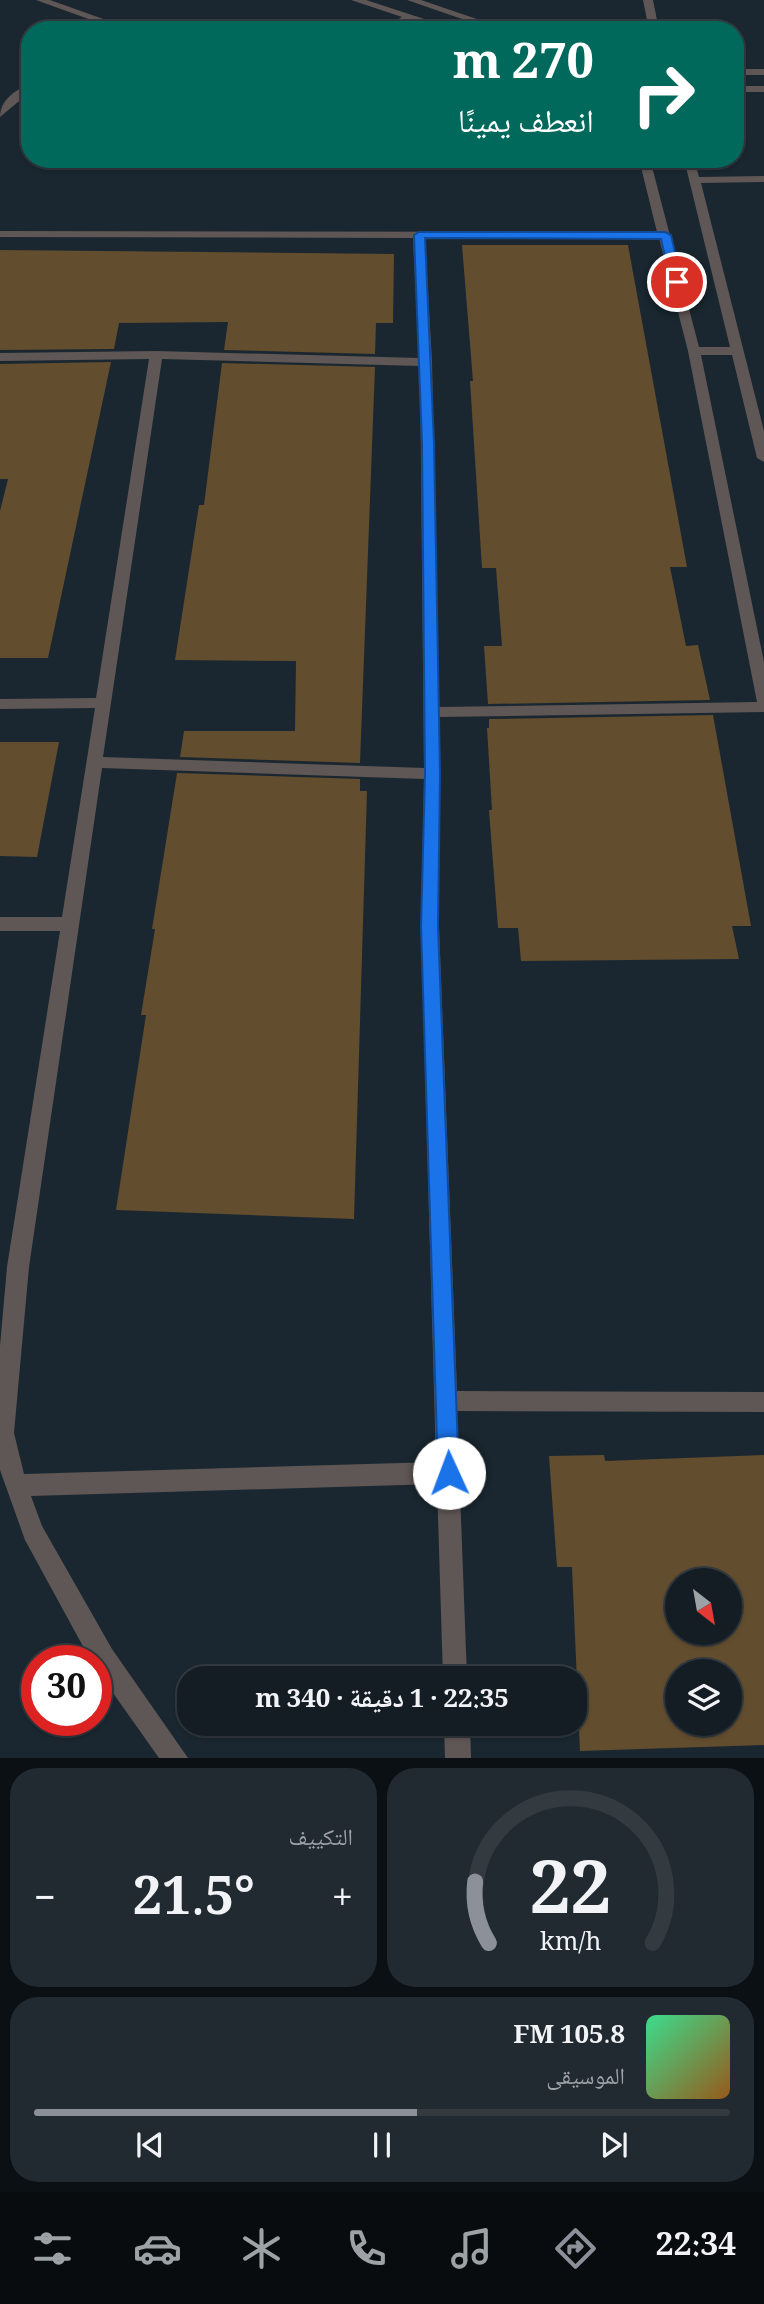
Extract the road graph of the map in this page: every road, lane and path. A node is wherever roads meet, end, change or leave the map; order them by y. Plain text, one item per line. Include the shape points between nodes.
1 (41, 0) edge
2 (356, 0) edge
3 (412, 0) edge
4 (648, 0) edge
5 (411, 16) junction
6 (103, 21) edge
7 (402, 21) edge
8 (426, 21) edge
9 (476, 21) edge
10 (652, 21) edge
11 (744, 72) edge
12 (764, 72) edge
13 (744, 89) edge
14 (764, 89) edge
15 (21, 93) edge
16 (2, 107) edge
17 (646, 168) edge
18 (692, 168) edge
19 (764, 179) edge
20 (695, 180) junction
21 (0, 234) edge
22 (419, 235) junction
23 (665, 235) junction
24 (694, 351) junction
25 (735, 351) junction
26 (156, 355) junction
27 (0, 357) edge
28 (426, 362) junction
29 (764, 458) edge
30 (764, 701) edge
31 (104, 703) junction
32 (0, 704) edge
33 (764, 707) edge
34 (432, 712) junction
35 (95, 762) junction
36 (432, 774) junction
37 (0, 924) edge
38 (71, 924) junction
39 (9, 1267) edge
40 (446, 1401) junction
41 (764, 1402) edge
42 (449, 1473) junction
43 (15, 1485) junction
44 (455, 1666) edge
45 (457, 1736) edge
46 (175, 1758) edge
47 (458, 1758) edge

1 - 6 street
2 - 5 street
3 - 9 street
4 - 10 street
5 - 7 street
5 - 8 street
11 - 12 street
13 - 14 street
15 - 16 street
17 - 23 street
18 - 20 street
19 - 20 street
20 - 25 street
21 - 22 street
22 - 23 street
22 - 28 street
23 - 24 street
24 - 25 street
24 - 30 street
25 - 29 street
26 - 27 street
26 - 28 street
26 - 31 street
28 - 34 street
31 - 32 street
31 - 35 street
33 - 34 street
34 - 36 street
35 - 36 street
35 - 38 street
36 - 40 street via 430,927
37 - 38 street
38 - 39 street
39 - 43 street via 3,1433
40 - 41 street
40 - 42 street
42 - 43 street
42 - 44 street
43 - 46 street via 33,1532 103,1658
45 - 47 street

